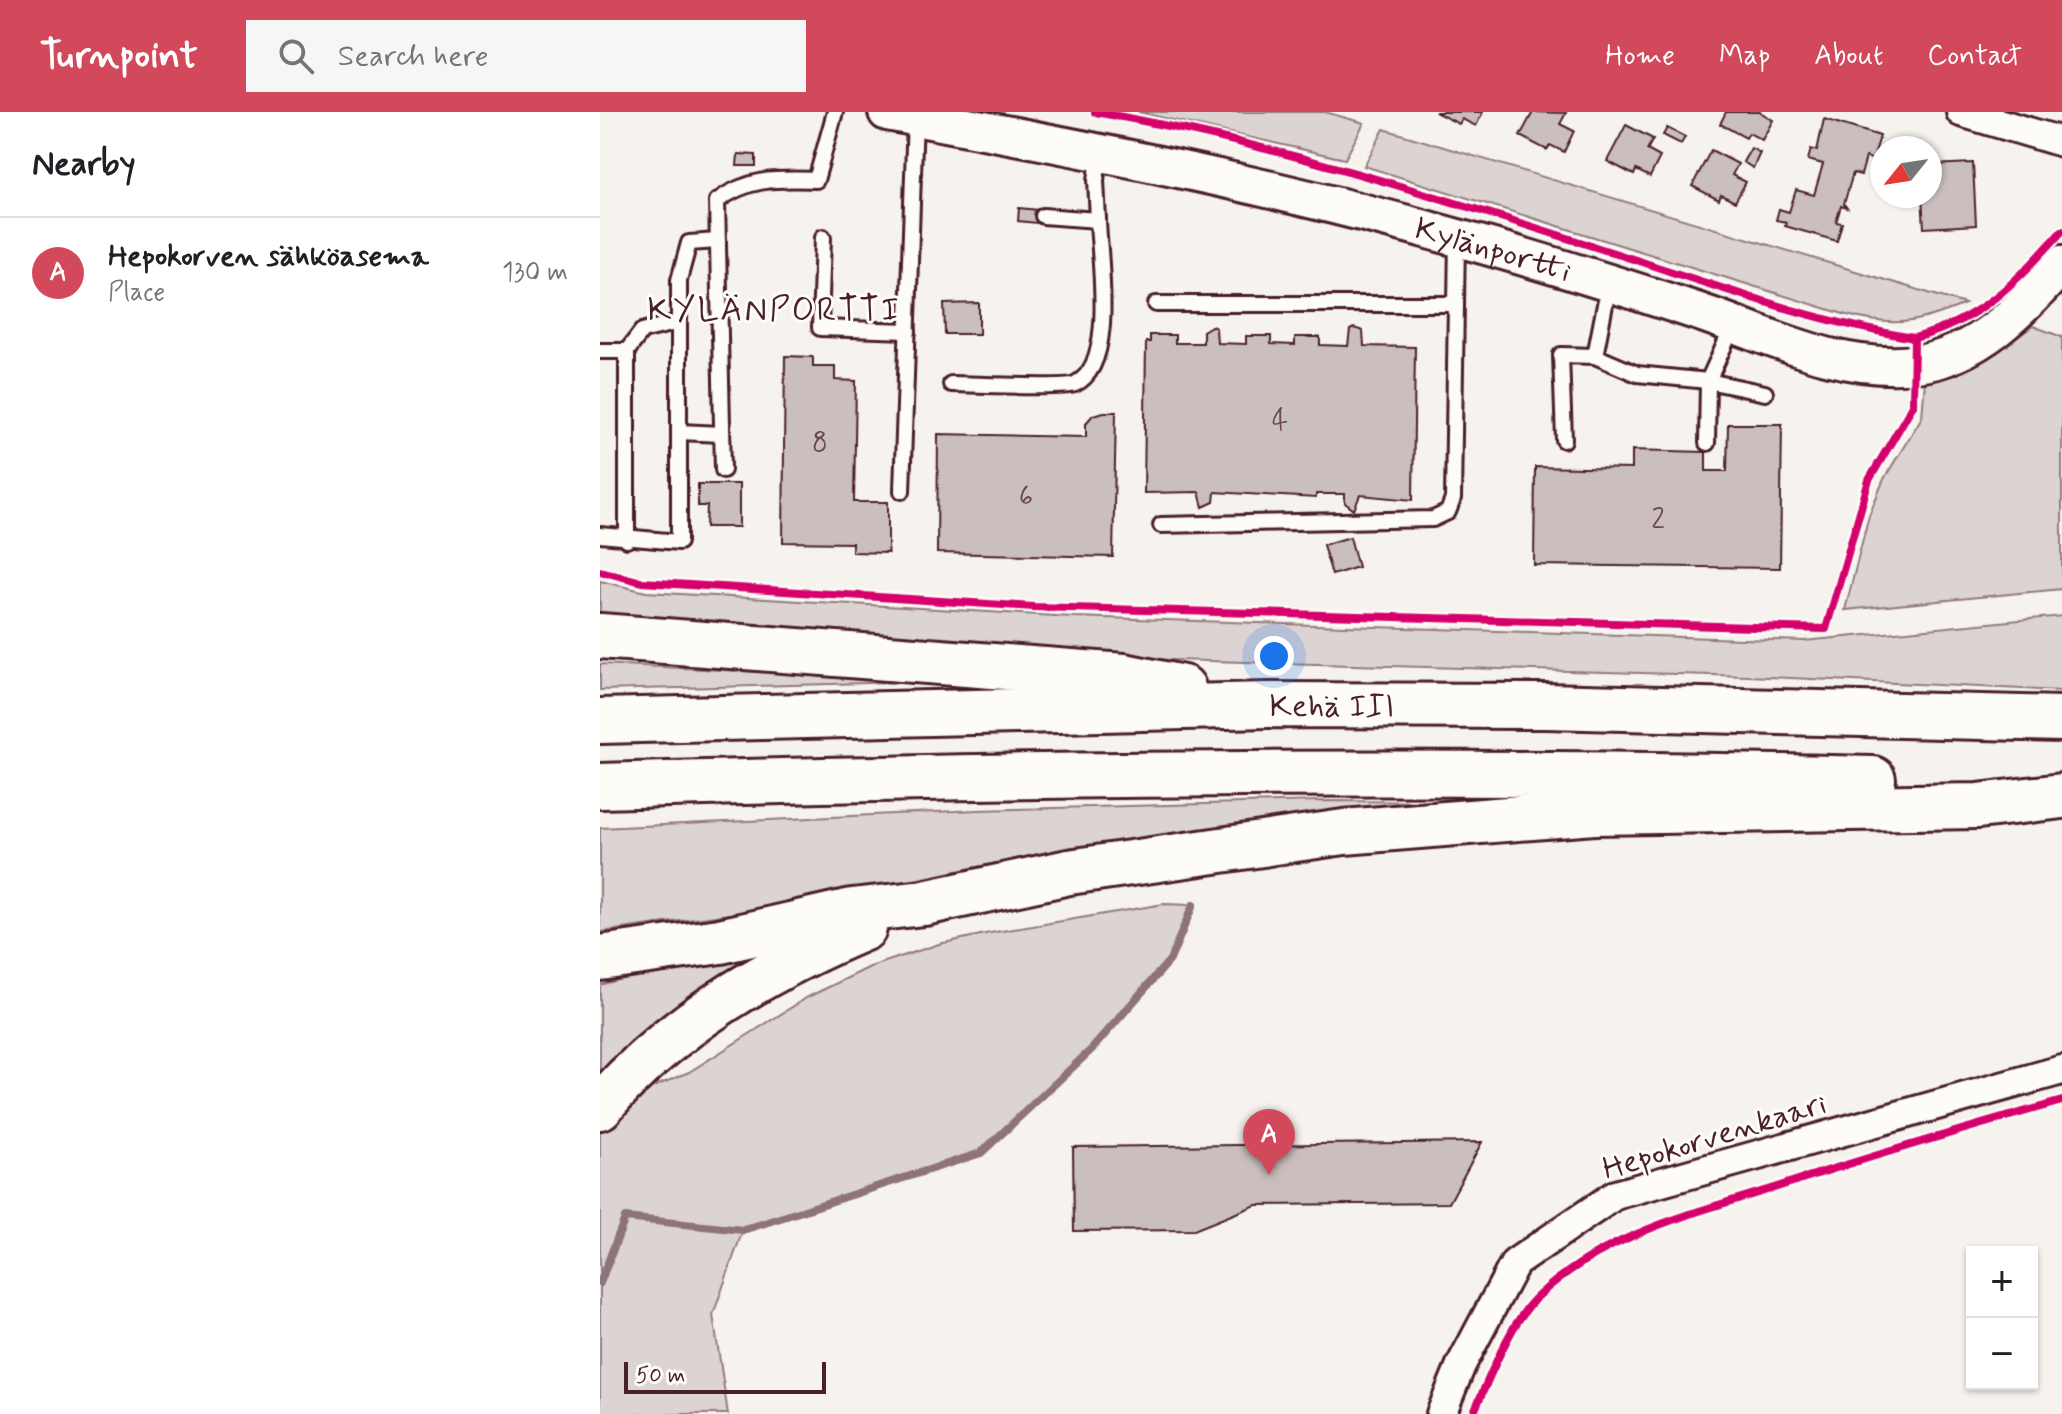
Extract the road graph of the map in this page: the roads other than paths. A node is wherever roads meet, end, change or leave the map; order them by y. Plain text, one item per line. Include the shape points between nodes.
1 (835, 112) edge
2 (1961, 112) edge
3 (901, 114) edge
4 (2062, 142) edge
5 (1101, 150) junction
6 (1043, 216) dead end
7 (1098, 220) junction
8 (823, 237) dead end
9 (1457, 237) junction
10 (718, 241) junction
11 (2062, 264) edge
12 (1609, 284) junction
13 (1156, 304) dead end
14 (1456, 304) junction
15 (679, 322) junction
16 (1734, 323) junction
17 (908, 331) junction
18 (600, 351) edge
19 (627, 351) junction
20 (1595, 356) junction
21 (1708, 381) junction
22 (951, 384) dead end
23 (1765, 393) dead end
24 (679, 432) junction
25 (722, 434) junction
26 (1564, 440) dead end
27 (1707, 443) dead end
28 (723, 470) dead end
29 (902, 491) dead end
30 (1161, 525) dead end
31 (600, 535) edge
32 (627, 540) junction
33 (600, 636) edge
34 (1268, 705) junction
35 (2062, 719) edge
36 (600, 721) edge
37 (2062, 784) edge
38 (600, 786) edge
39 (2062, 796) edge
40 (924, 903) junction
41 (600, 958) edge
42 (2062, 1070) edge
43 (600, 1107) edge
44 (1441, 1414) edge

1 - 10 lane via 816,180 739,185 717,201
2 - 4 street
3 - 5 street, Kylänportti
3 - 17 lane
5 - 7 lane
5 - 9 street, Kylänportti
6 - 7 lane
7 - 22 lane via 1102,336 1093,371 1073,385
8 - 17 lane via 820,328
9 - 12 street, Kylänportti
9 - 14 lane
10 - 15 lane via 689,243 679,280
10 - 25 lane
11 - 16 street, Kylänportti via 1987,335 1954,354 1915,364 1865,363 1798,349
12 - 16 street, Kylänportti
12 - 20 lane
13 - 14 lane
14 - 30 lane via 1453,499 1448,512 1433,519
15 - 19 lane via 642,331
15 - 24 lane
16 - 21 lane
17 - 29 lane
18 - 19 lane
19 - 32 lane
20 - 21 lane via 1637,374
20 - 26 lane via 1561,355
21 - 23 lane
21 - 27 lane
24 - 25 lane
24 - 32 lane via 679,542
25 - 28 lane
31 - 32 lane
33 - 34 highway via 1124,676
34 - 35 highway, Kehä III
34 - 36 highway, Kehä III
37 - 38 highway via 1602,773 955,775
39 - 40 highway via 1978,806 1594,812 1344,832 1069,872
40 - 41 highway via 852,911 720,941
40 - 43 highway via 769,970 700,1015 622,1081
42 - 44 street, Hepokorvenkaari via 1615,1195 1515,1263

